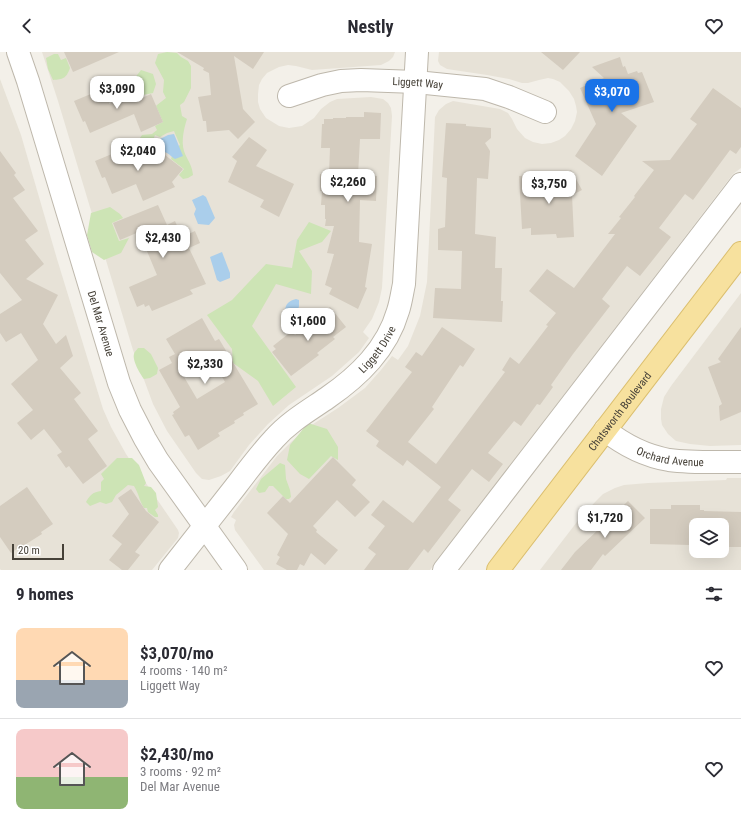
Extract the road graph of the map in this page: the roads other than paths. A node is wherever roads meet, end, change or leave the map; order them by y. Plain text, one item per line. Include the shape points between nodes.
1 (18, 52) edge
2 (417, 52) edge
3 (416, 82) junction
4 (289, 96) dead end
5 (545, 112) dead end
6 (741, 184) edge
7 (741, 252) edge
8 (606, 430) junction
9 (741, 462) edge
10 (205, 525) junction
11 (170, 570) edge
12 (236, 570) edge
13 (444, 570) edge
14 (498, 570) edge

1 - 10 street, Del Mar Avenue via 119,383 144,439
2 - 3 street, Liggett Drive
3 - 4 street, Liggett Way via 346,81 322,85
3 - 5 street, Liggett Way via 485,89
3 - 10 street, Liggett Drive via 404,284 393,326 379,350 358,374 294,420 274,438
6 - 13 street
7 - 8 main road, Chatsworth Boulevard
8 - 9 street, Orchard Avenue via 628,446 664,458
8 - 14 main road, Chatsworth Boulevard
10 - 11 street, Liggett Drive
10 - 12 street, Del Mar Avenue

